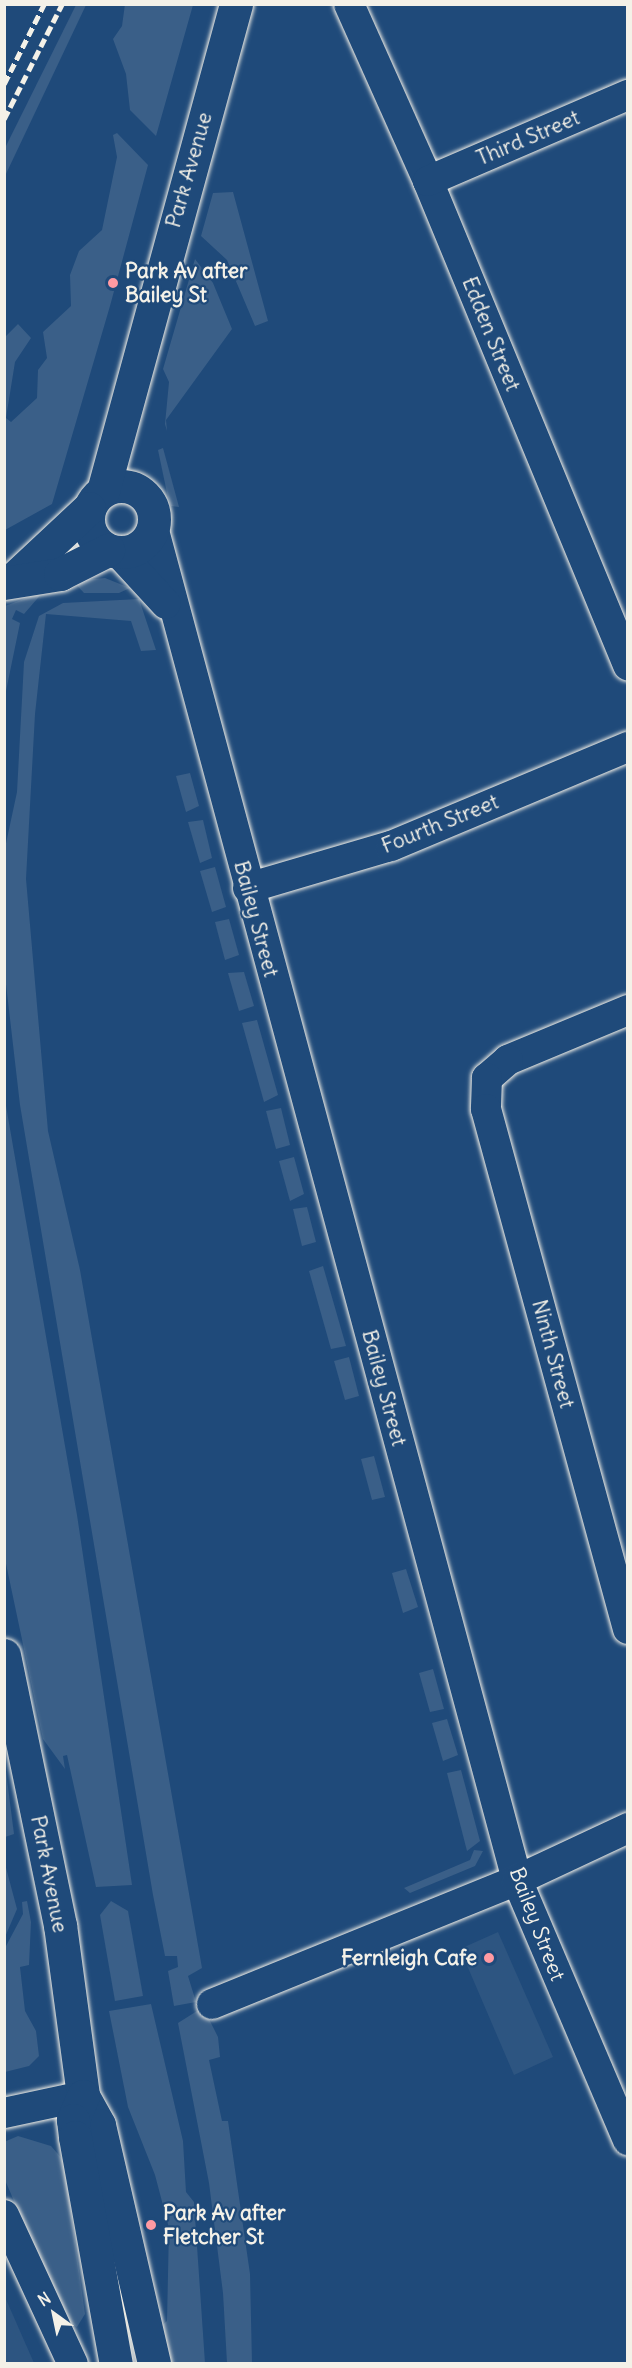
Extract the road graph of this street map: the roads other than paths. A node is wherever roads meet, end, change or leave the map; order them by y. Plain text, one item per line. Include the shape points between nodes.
1 (236, 4) edge
2 (349, 4) edge
3 (627, 95) edge
4 (428, 181) junction
5 (124, 405) junction
6 (135, 489) junction
7 (96, 499) junction
8 (153, 527) junction
9 (114, 551) junction
10 (9, 581) edge
11 (176, 623) junction
12 (627, 666) edge
13 (627, 747) edge
14 (248, 888) junction
15 (627, 1010) edge
16 (627, 1629) edge
17 (4, 1655) edge
18 (627, 1828) edge
19 (517, 1880) junction
20 (212, 2004) dead end
21 (83, 2096) junction
22 (4, 2113) edge
23 (627, 2140) edge
24 (4, 2216) edge
25 (73, 2364) edge
26 (116, 2364) edge
27 (154, 2364) edge

1 - 5 main road, Park Avenue
2 - 4 street, Edden Street
3 - 4 street, Third Street
4 - 12 street, Edden Street
5 - 6 main road, Park Avenue via 126,449
5 - 7 main road, Park Avenue
6 - 7 main road via 124,486
6 - 8 main road via 151,505
7 - 9 main road via 90,533
7 - 10 main road
8 - 9 main road via 137,549
8 - 11 street, Bailey Street
9 - 10 main road via 60,574
9 - 11 street, Bailey Street via 153,585
11 - 14 street, Bailey Street
13 - 14 street, Fourth Street via 391,846
14 - 19 street, Bailey Street
15 - 16 street, Ninth Street via 508,1060 487,1078 486,1109
17 - 21 main road, Park Avenue via 60,1925
18 - 19 street
19 - 20 street
19 - 23 street, Bailey Street
21 - 22 street
21 - 26 main road, Park Avenue via 73,2120 75,2137
21 - 27 main road, Park Avenue via 99,2125
24 - 25 street

